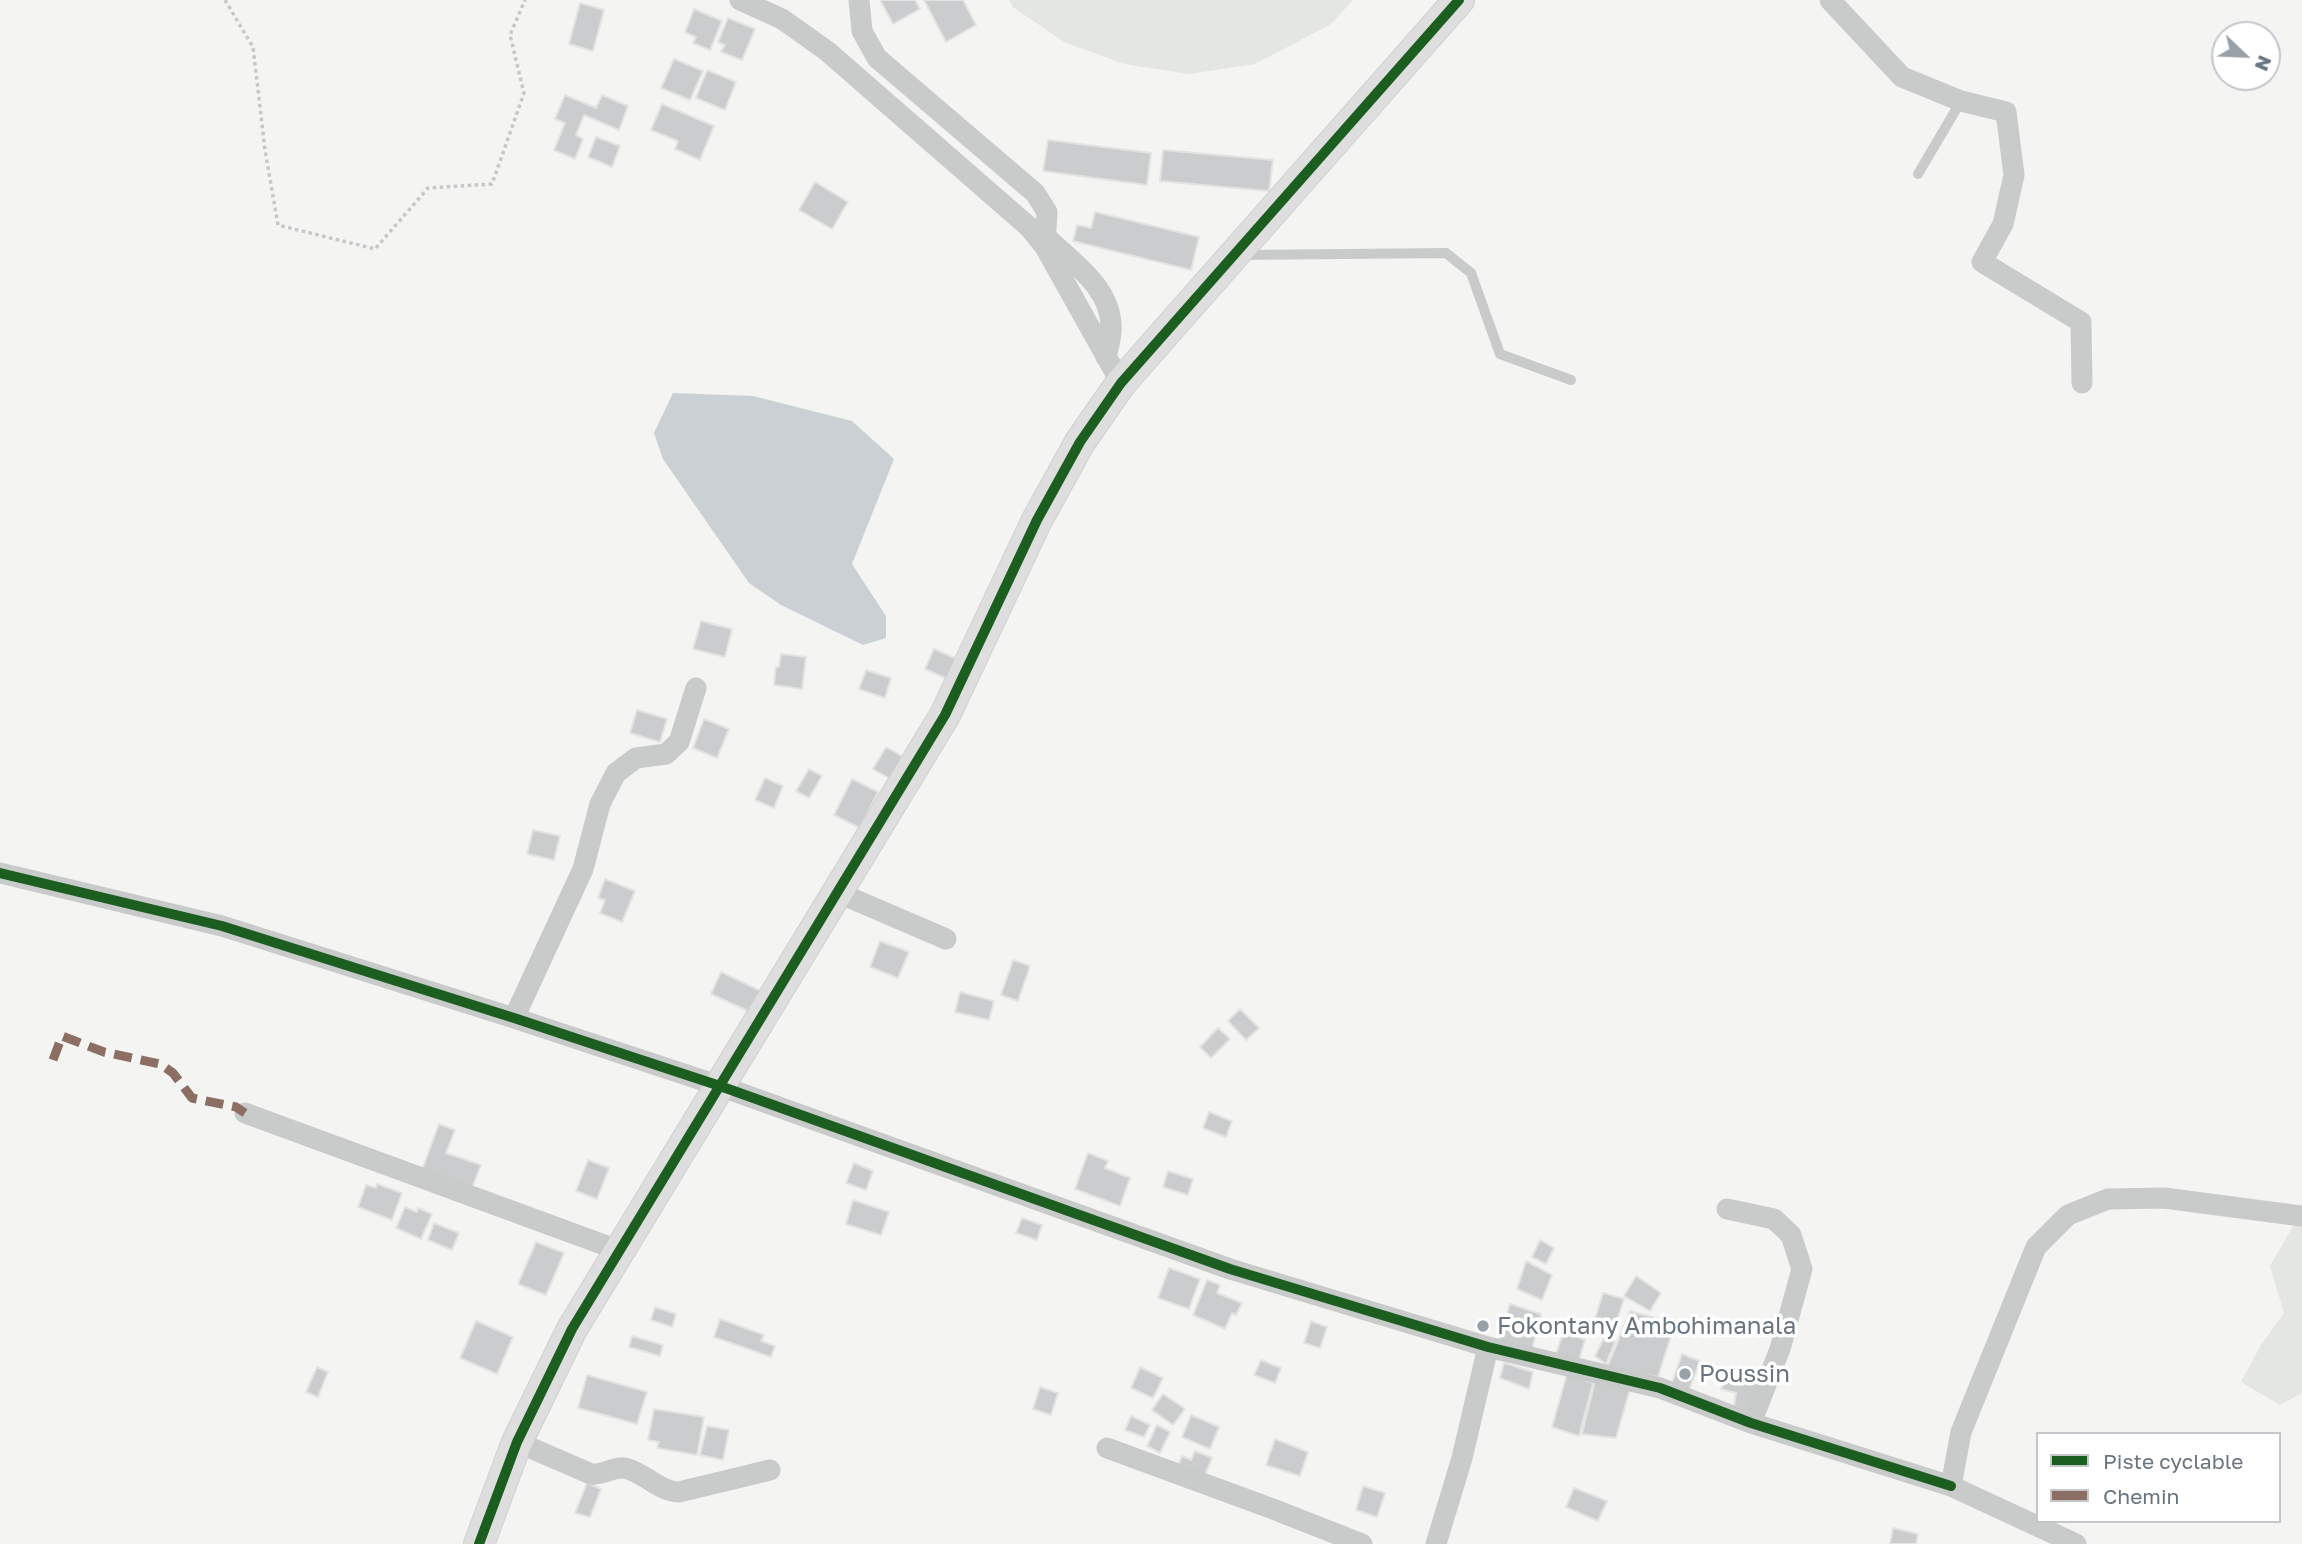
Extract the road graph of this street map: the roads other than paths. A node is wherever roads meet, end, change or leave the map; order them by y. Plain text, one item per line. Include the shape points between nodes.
1 (740, 0) edge
2 (859, 0) edge
3 (1459, 0) edge
4 (1830, 0) edge
5 (1961, 101) junction
6 (1918, 174) dead end
7 (1040, 237) junction
8 (1233, 255) junction
9 (1571, 380) dead end
10 (1121, 383) junction
11 (2082, 383) dead end
12 (696, 688) dead end
13 (0, 873) edge
14 (839, 893) junction
15 (946, 939) dead end
16 (514, 1018) junction
17 (720, 1086) junction
18 (245, 1113) dead end
19 (1727, 1209) dead end
20 (2302, 1216) edge
21 (618, 1250) junction
22 (1488, 1347) junction
23 (1751, 1423) junction
24 (517, 1442) junction
25 (1107, 1448) dead end
26 (770, 1470) dead end
27 (1951, 1486) junction
28 (479, 1544) edge
29 (1362, 1544) edge
30 (1436, 1544) edge
31 (2076, 1544) edge

1 - 7 street via 782,19 827,51
2 - 7 street via 862,31 877,58 1035,193 1046,212
3 - 8 street
4 - 5 street via 1902,77
5 - 6 lane
5 - 11 street via 2006,112 2013,163 2003,224 1982,262 2081,322
7 - 10 street
8 - 9 lane via 1446,253 1471,273 1500,354
8 - 10 street
10 - 14 street via 1080,442 1037,520 945,715
12 - 16 street via 678,742 666,754 636,758 616,774 600,804 583,869
13 - 16 street via 222,926
14 - 15 street
14 - 17 street
16 - 17 street
17 - 21 street
17 - 22 street via 1230,1269
18 - 21 street
19 - 23 street via 1774,1219 1791,1234 1802,1269 1780,1349
20 - 27 street via 2164,1198 2108,1199 2068,1215 2036,1247 1961,1432
21 - 24 street via 572,1329
22 - 23 street via 1660,1388
22 - 30 street
23 - 27 street
24 - 26 street via 591,1474 627,1468 668,1491
24 - 28 street
25 - 29 street
27 - 31 street

